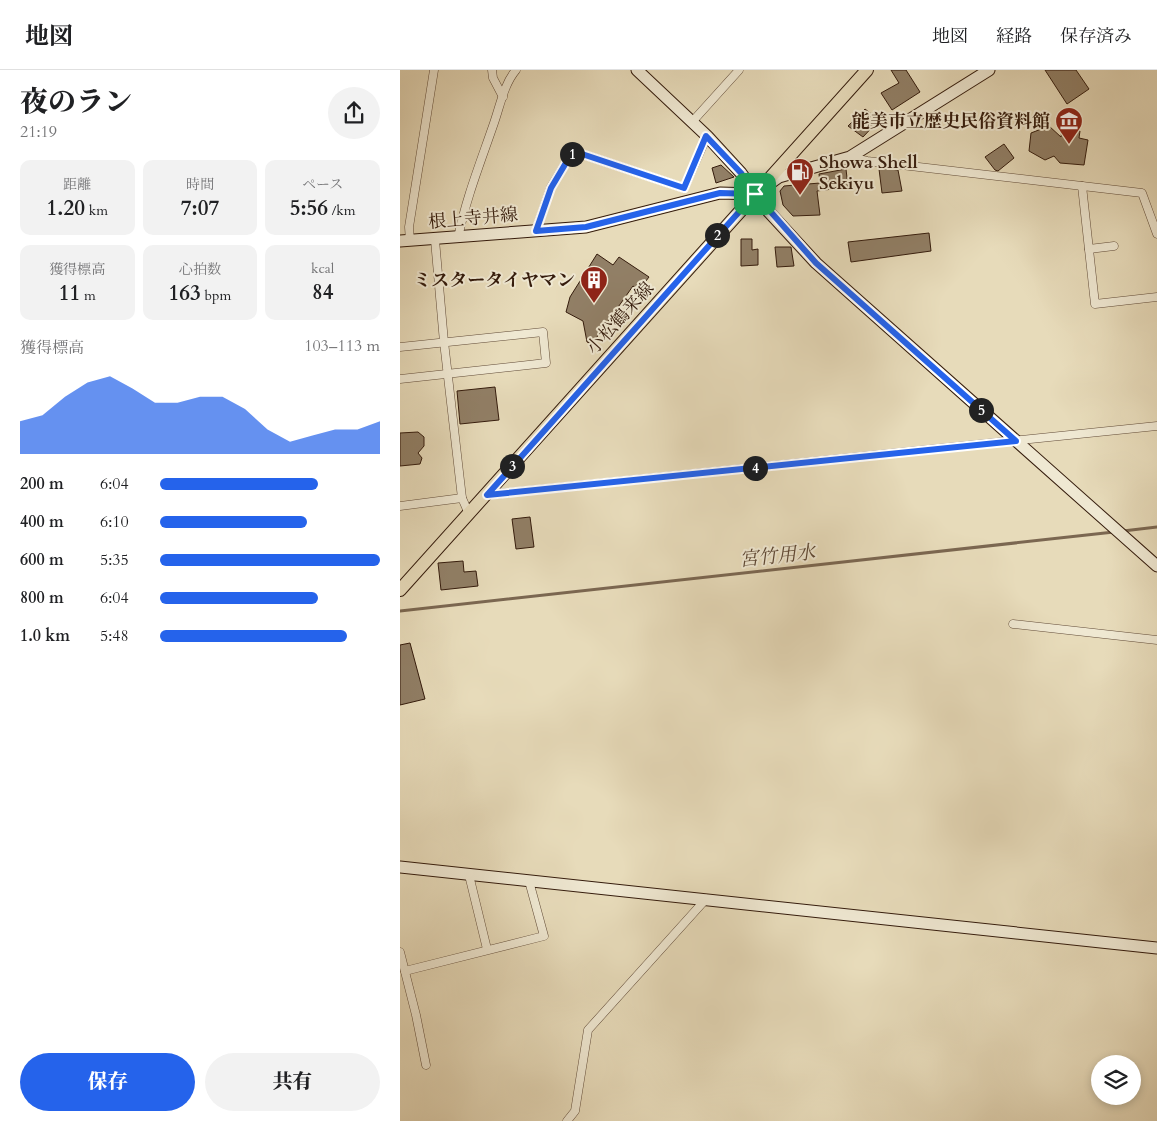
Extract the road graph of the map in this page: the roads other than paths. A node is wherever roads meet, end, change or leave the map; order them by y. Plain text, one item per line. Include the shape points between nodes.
1 (434, 70) edge
2 (492, 70) edge
3 (516, 70) edge
4 (637, 70) edge
5 (739, 70) edge
6 (867, 70) edge
7 (989, 70) edge
8 (503, 97) junction
9 (692, 122) junction
10 (706, 136) junction
11 (850, 157) junction
12 (1082, 186) junction
13 (755, 194) junction
14 (536, 231) junction
15 (1157, 234) edge
16 (458, 238) junction
17 (435, 240) junction
18 (405, 241) edge
19 (1114, 246) dead end
20 (1089, 249) junction
21 (1157, 297) edge
22 (444, 342) junction
23 (400, 346) edge
24 (448, 373) junction
25 (400, 379) edge
26 (1157, 426) edge
27 (1016, 441) junction
28 (487, 495) junction
29 (462, 498) junction
30 (400, 506) edge
31 (469, 514) junction
32 (1157, 566) edge
33 (400, 590) edge
34 (1013, 624) dead end
35 (1157, 640) edge
36 (400, 867) edge
37 (469, 875) junction
38 (529, 881) junction
39 (706, 899) junction
40 (1157, 948) edge
41 (487, 949) junction
42 (400, 952) edge
43 (405, 971) junction
44 (426, 1065) dead end
45 (568, 1121) edge

1 - 18 street
2 - 8 street
3 - 8 street
4 - 9 main road
5 - 9 street
6 - 13 main road, 小松鶴来線
7 - 11 main road
8 - 16 street via 463,212
9 - 10 main road
10 - 13 main road via 741,173
10 - 14 street via 684,188 573,151 551,188
11 - 12 street
11 - 13 main road via 779,177
12 - 15 street via 1142,193
12 - 20 street
13 - 14 main road, 根上寺井線 via 720,193 586,227
13 - 27 main road via 816,263
13 - 28 main road, 小松鶴来線
14 - 16 main road, 根上寺井線
16 - 17 main road, 根上寺井線
17 - 18 main road, 根上寺井線
17 - 22 street
19 - 20 street
20 - 21 street via 1095,304
22 - 23 street
22 - 24 street
22 - 24 street via 544,332 546,363
24 - 25 street
24 - 29 street
26 - 27 street
27 - 28 street
27 - 32 main road
28 - 31 main road, 小松鶴来線
29 - 30 street
29 - 31 street
31 - 33 main road, 小松鶴来線
34 - 35 street
36 - 37 main road
37 - 38 main road
37 - 41 street
38 - 39 main road
38 - 41 street via 544,936
39 - 40 main road
39 - 45 street via 588,1030 575,1111
41 - 43 street
42 - 43 street
43 - 44 street

